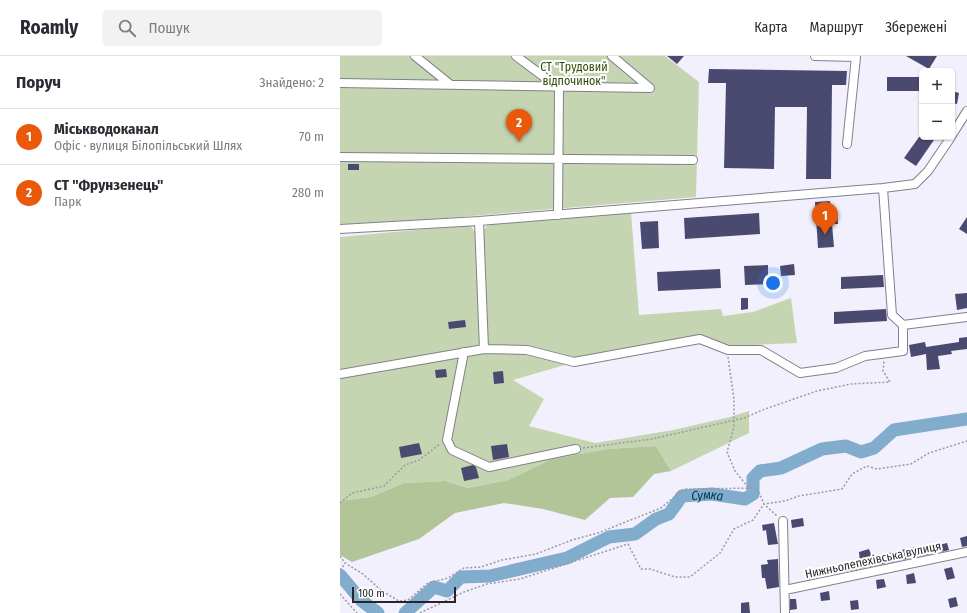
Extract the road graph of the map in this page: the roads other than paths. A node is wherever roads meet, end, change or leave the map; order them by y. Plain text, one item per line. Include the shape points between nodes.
1 (415, 56) edge
2 (516, 56) edge
3 (612, 56) edge
4 (815, 56) edge
5 (856, 57) edge
6 (340, 83) edge
7 (451, 85) junction
8 (559, 88) junction
9 (967, 111) edge
10 (955, 130) edge
11 (948, 140) edge
12 (847, 144) dead end
13 (340, 157) edge
14 (558, 158) junction
15 (692, 160) dead end
16 (883, 188) junction
17 (558, 215) junction
18 (479, 221) junction
19 (340, 229) edge
20 (967, 317) edge
21 (903, 325) junction
22 (484, 349) junction
23 (464, 352) junction
24 (340, 374) edge
25 (576, 449) road end
26 (783, 521) road end
27 (967, 552) edge
28 (785, 590) junction
29 (785, 613) edge

1 - 7 street
2 - 8 street
3 - 8 street via 650,88
4 - 5 street
5 - 12 street
6 - 7 street
7 - 8 street
8 - 14 street
9 - 10 street
11 - 16 street via 928,171 915,184
13 - 14 street
14 - 15 street
14 - 17 street
16 - 17 street
16 - 21 street via 892,315
17 - 18 street
18 - 19 street
18 - 22 street
20 - 21 street
21 - 22 street via 903,351 865,356 836,368 800,373 761,350 728,350 700,339 574,362 527,350
22 - 23 street
23 - 24 street
23 - 25 street via 447,440 452,450 489,467
26 - 28 street
27 - 28 street, Нижньолепехівська вулиця
28 - 29 street

